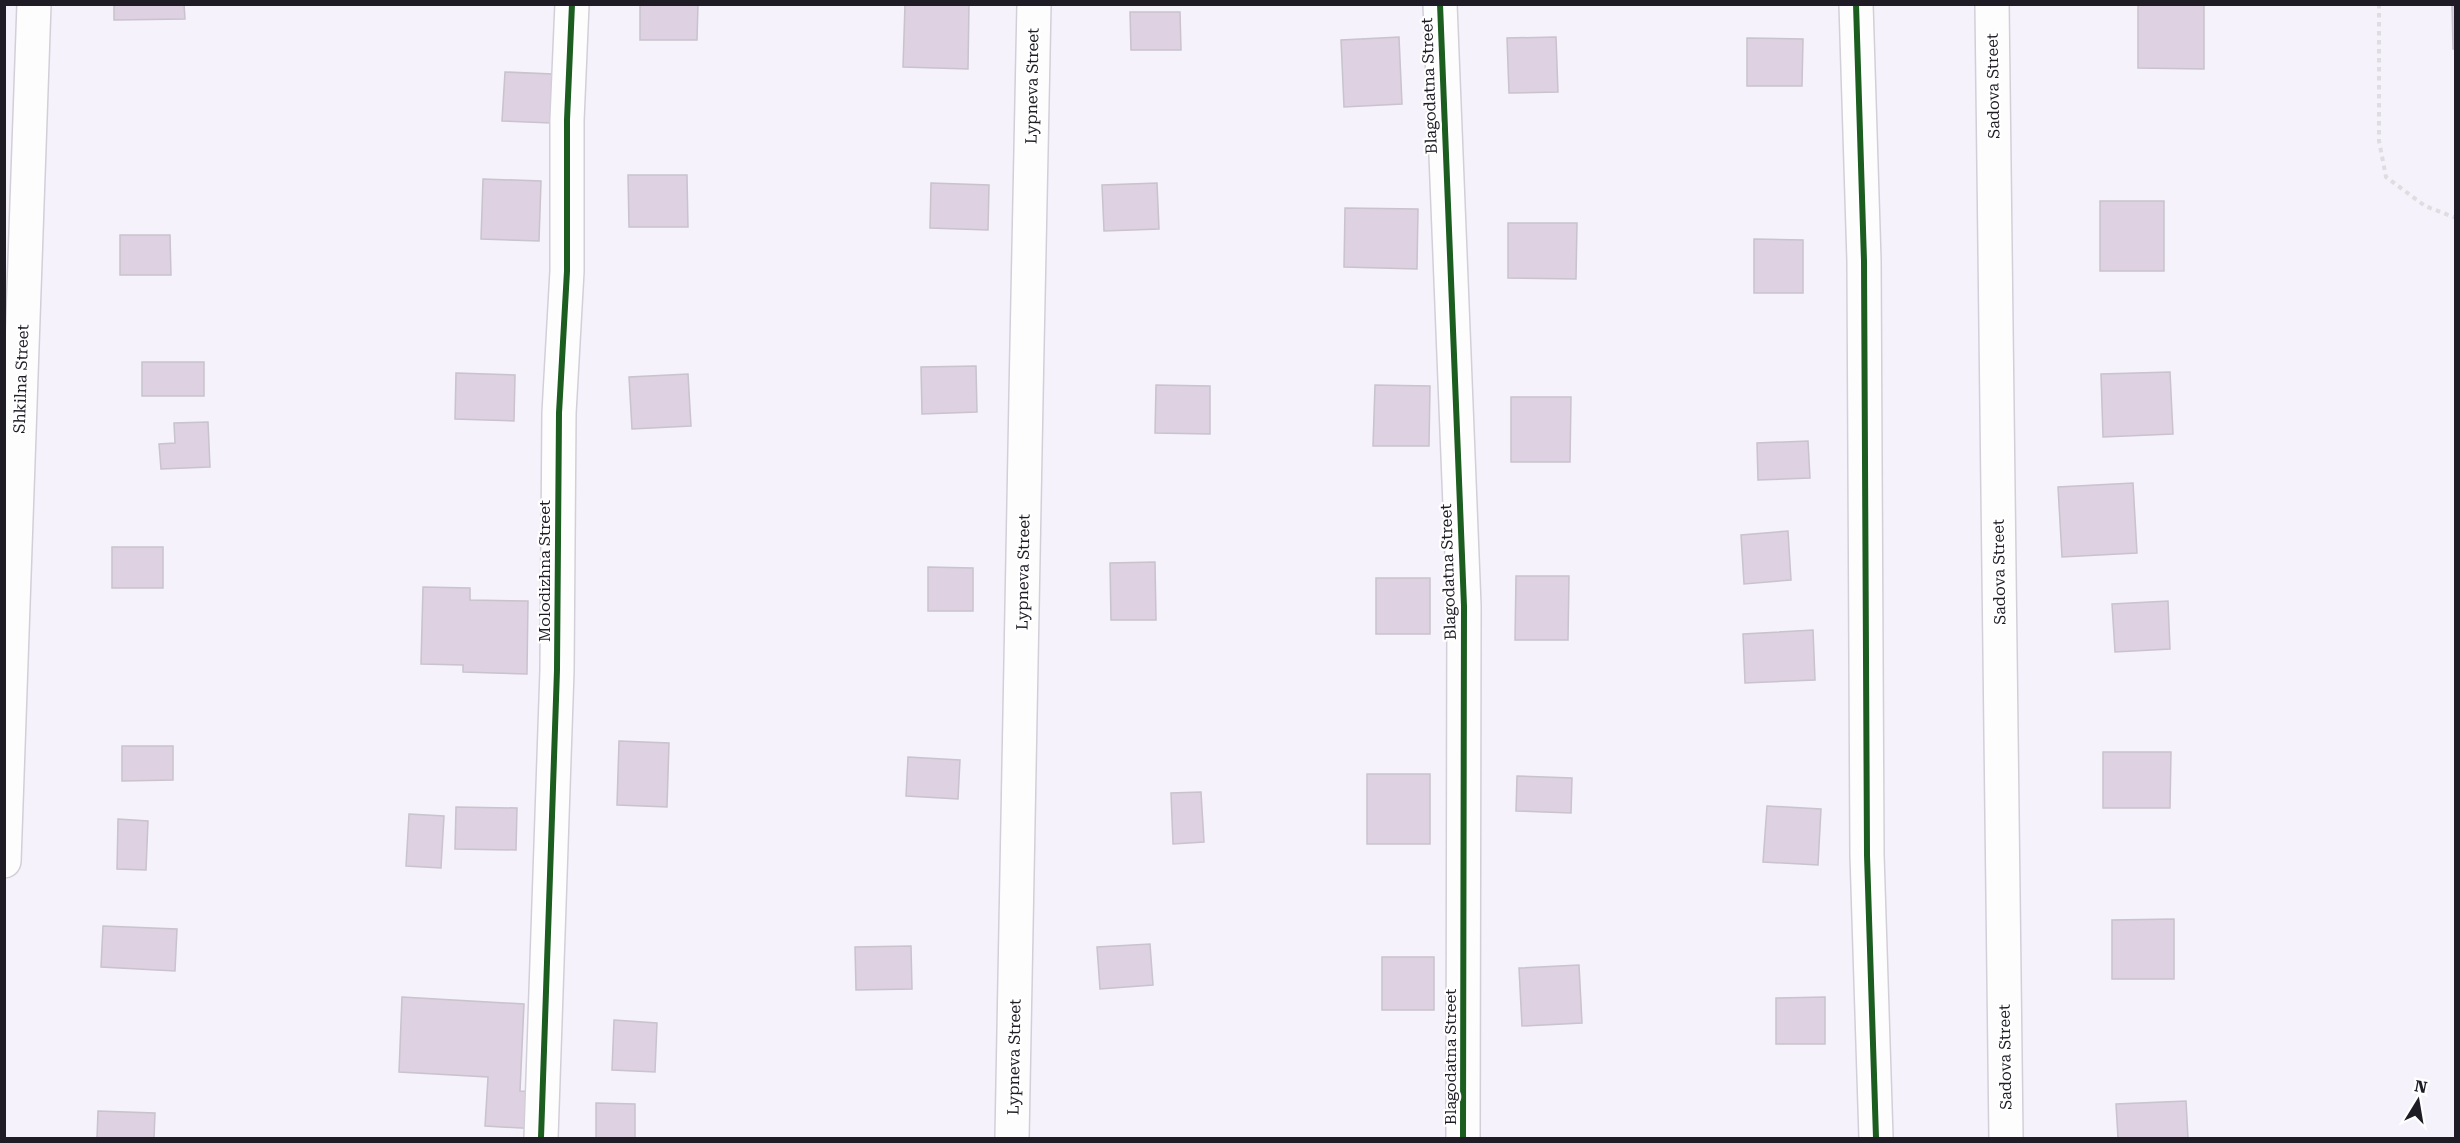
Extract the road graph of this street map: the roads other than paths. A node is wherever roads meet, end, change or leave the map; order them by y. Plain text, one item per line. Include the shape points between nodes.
1 (34, 4) edge
2 (572, 4) edge
3 (1034, 4) edge
4 (1440, 4) edge
5 (1856, 4) edge
6 (1992, 4) edge
7 (4, 861) edge
8 (541, 1138) edge
9 (1012, 1138) edge
10 (1463, 1138) edge
11 (1876, 1138) edge
12 (2006, 1138) edge

1 - 7 street, Shkilna Street
2 - 8 street, Molodizhna Street via 567,271 559,413 557,670
3 - 9 street, Lypneva Street
4 - 10 street, Blagodatna Street via 1464,606
5 - 11 street via 1864,261 1867,855
6 - 12 street, Sadova Street

